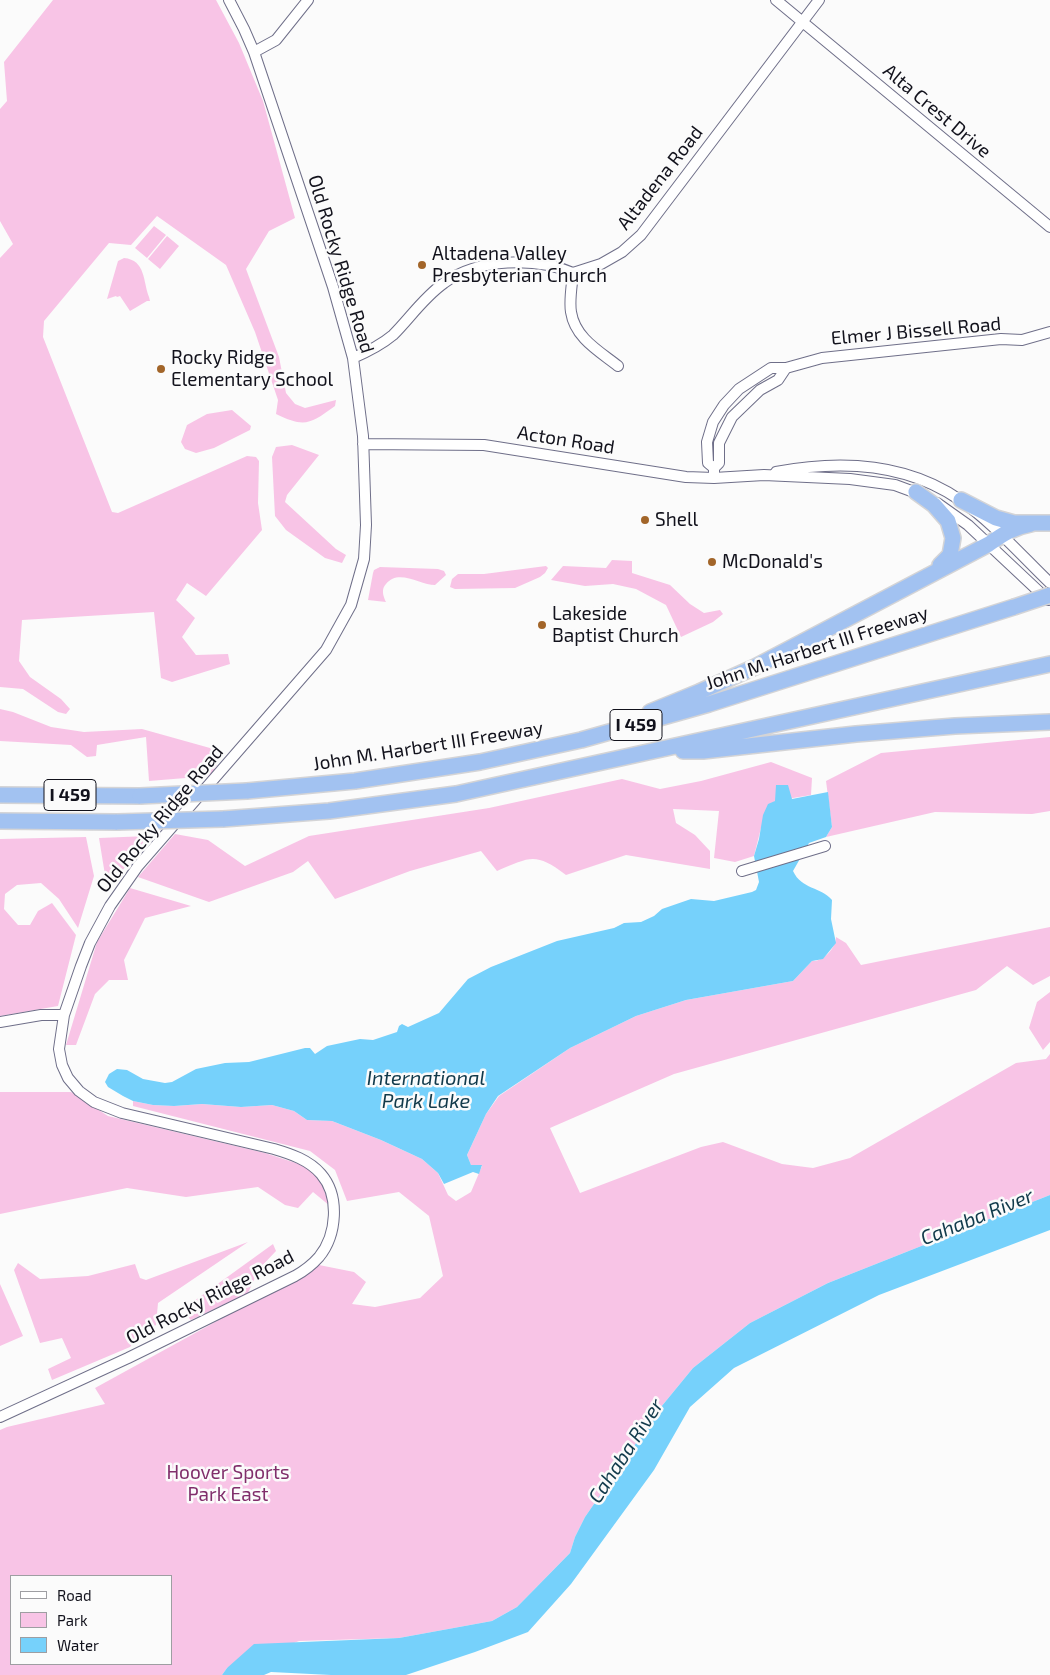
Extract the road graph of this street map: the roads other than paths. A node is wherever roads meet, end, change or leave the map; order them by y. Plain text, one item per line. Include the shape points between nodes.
1 (229, 0) edge
2 (308, 0) edge
3 (776, 0) edge
4 (819, 0) edge
5 (802, 21) junction
6 (254, 52) junction
7 (1050, 227) edge
8 (573, 273) junction
9 (1050, 332) edge
10 (353, 358) junction
11 (618, 366) dead end
12 (786, 368) junction
13 (363, 444) junction
14 (714, 473) junction
15 (764, 475) junction
16 (916, 492) junction
17 (961, 500) junction
18 (1050, 523) edge
19 (1031, 524) junction
20 (995, 540) junction
21 (932, 573) junction
22 (1050, 583) edge
23 (1050, 595) edge
24 (1050, 602) edge
25 (1050, 664) edge
26 (1050, 722) edge
27 (581, 740) junction
28 (654, 752) junction
29 (0, 795) edge
30 (0, 821) edge
31 (824, 846) dead end
32 (742, 871) dead end
33 (64, 1015) junction
34 (0, 1022) edge
35 (0, 1417) edge

1 - 6 street, Old Rocky Ridge Road
2 - 6 street via 276,40
3 - 5 street, Alta Crest Drive
4 - 5 street, Altadena Road
5 - 7 street, Alta Crest Drive
5 - 8 street, Altadena Road via 641,235 622,252
6 - 10 street, Old Rocky Ridge Road via 333,287
8 - 10 street via 521,262 494,263 475,268 444,282 391,336
8 - 11 street via 571,311 577,330 583,339
9 - 12 street, Elmer J Bissell Road via 1022,340 1001,339 822,358
10 - 13 street, Old Rocky Ridge Road
12 - 14 street, Elmer J Bissell Road via 778,380 760,390 732,416 720,444 719,463
12 - 14 street, Elmer J Bissell Road via 772,368 757,376 738,389 724,405 713,422 707,442 708,464
13 - 14 street, Acton Road via 484,445 686,477
13 - 33 street, Old Rocky Ridge Road via 365,551 356,591 342,623 326,650 120,890 90,943
14 - 15 street, Acton Road
15 - 16 street, Acton Road via 874,481
15 - 17 street, Acton Road via 805,466 871,466 924,480
16 - 20 street, Acton Road
16 - 21 highway via 948,521 953,538 950,556
17 - 19 highway via 996,518
17 - 20 street, Acton Road
18 - 19 highway
19 - 20 highway via 1016,527
20 - 21 highway
20 - 22 street, Acton Road
20 - 24 street, Acton Road
21 - 27 highway via 755,667
23 - 27 highway, John M. Harbert III Freeway / I 459, bridge via 718,701
25 - 28 highway, I 459
26 - 28 highway via 866,733 703,751
27 - 29 highway, John M. Harbert III Freeway / I 459, bridge via 480,762 355,781 140,796
28 - 30 highway, I 459, bridge via 456,794 329,811 223,819
31 - 32 street
33 - 34 street via 41,1015
33 - 35 street, Old Rocky Ridge Road via 59,1049 62,1065 73,1084 86,1096 122,1113 296,1156 316,1168 326,1181 332,1195 333,1221 324,1250 295,1276

